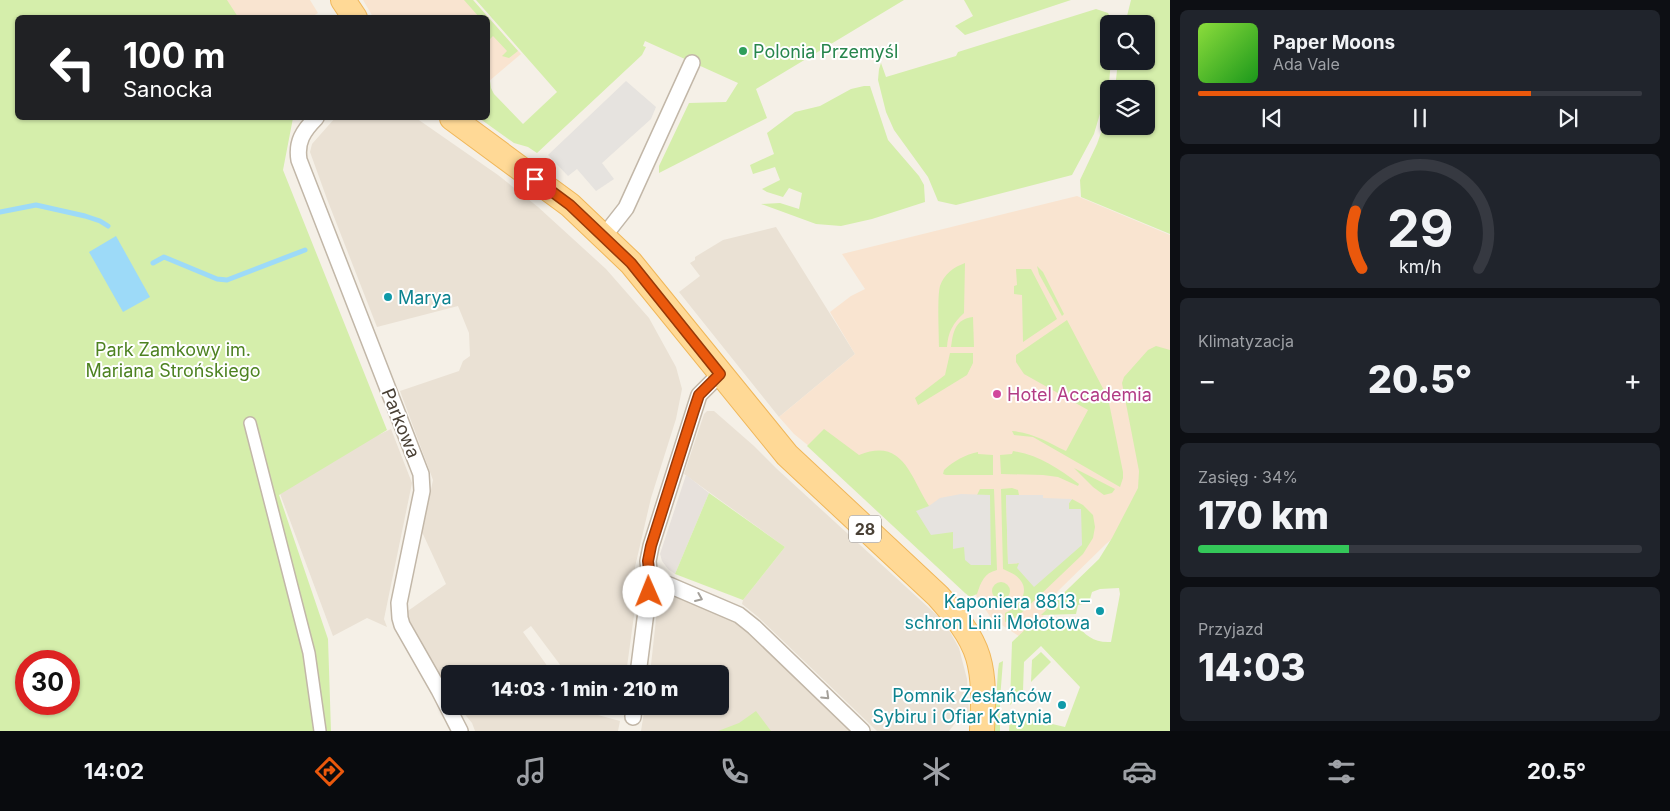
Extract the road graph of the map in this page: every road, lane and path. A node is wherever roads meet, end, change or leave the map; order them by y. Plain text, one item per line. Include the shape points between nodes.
1 (343, 0) edge
2 (353, 15) edge
3 (692, 63) dead end
4 (314, 120) edge
5 (455, 120) edge
6 (604, 236) junction
7 (720, 374) junction
8 (250, 423) dead end
9 (653, 580) junction
10 (639, 665) edge
11 (320, 731) edge
12 (460, 731) edge
13 (862, 731) edge
14 (982, 731) edge

1 - 2 main road
3 - 6 street via 626,208
4 - 12 street, Parkowa via 302,134 299,160 421,474 422,491 399,603 400,618
5 - 6 main road, 28 via 570,205
6 - 7 main road, 28 via 631,263
7 - 9 street via 699,395 694,410 651,546 648,561
7 - 14 main road, 28 via 787,455 957,617 978,657 983,696
8 - 11 street via 309,653
9 - 10 street
9 -> 13 street via 739,615

